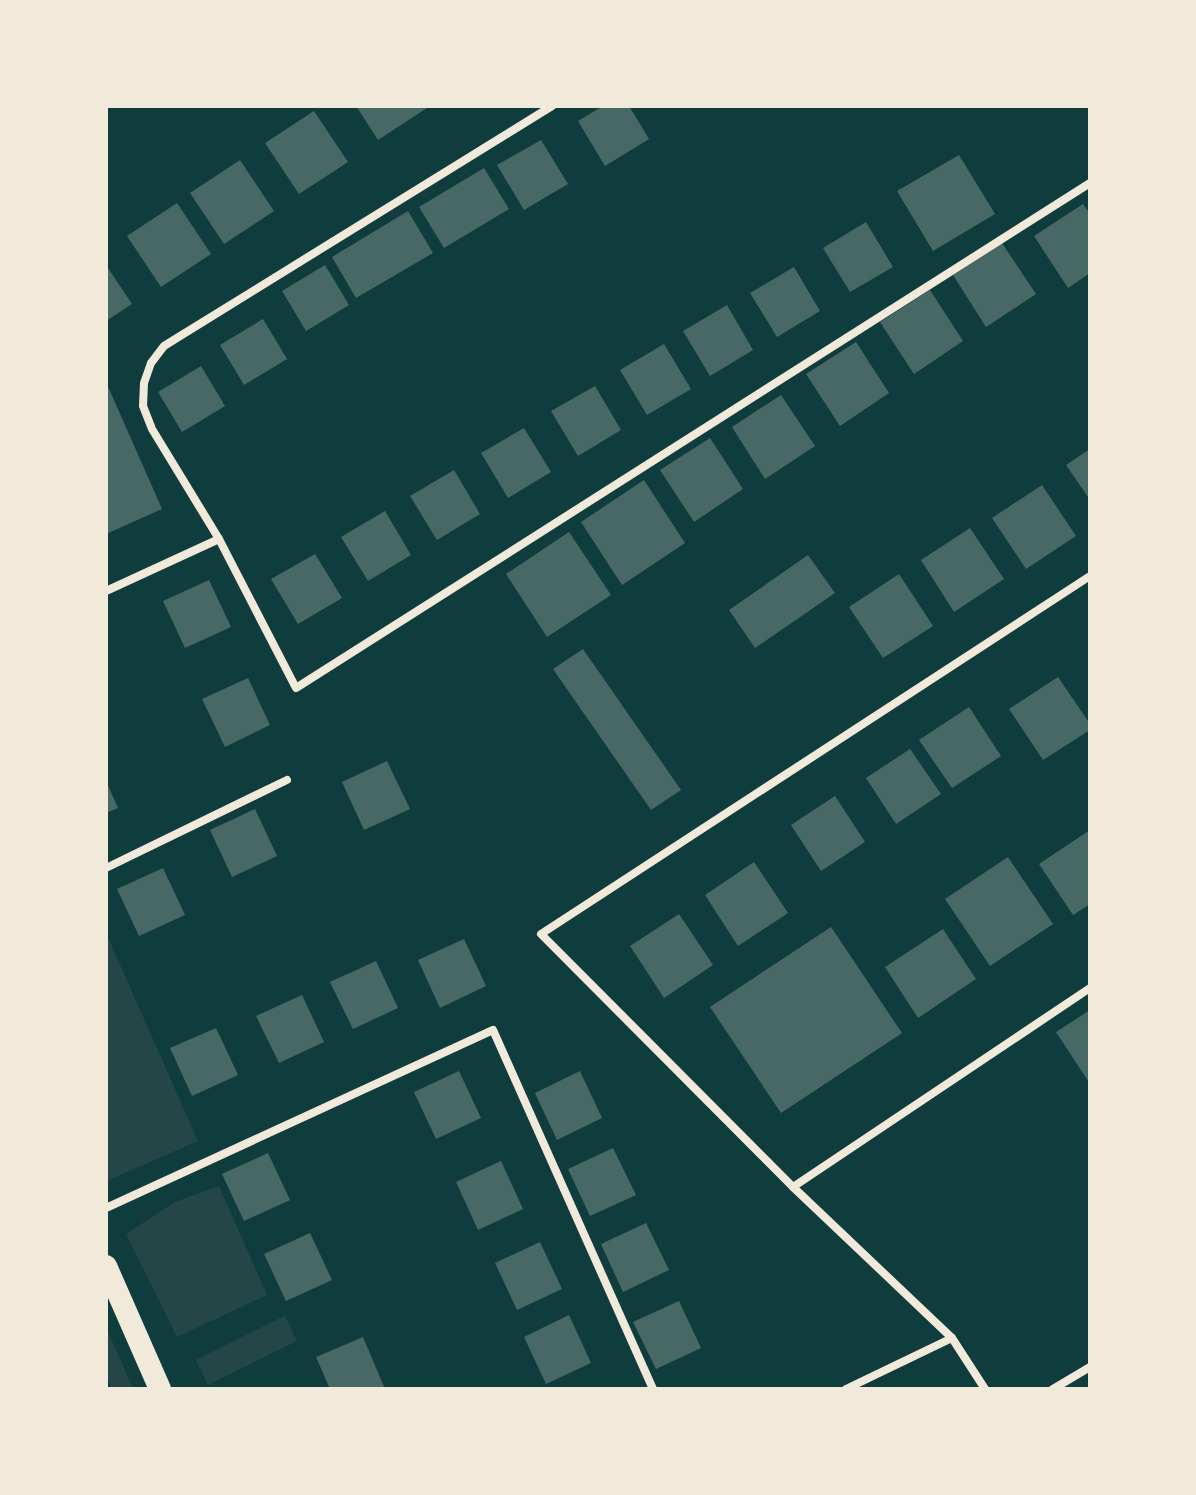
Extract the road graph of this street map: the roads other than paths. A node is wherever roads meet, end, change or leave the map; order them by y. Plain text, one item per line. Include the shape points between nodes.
1 (552, 106) edge
2 (1090, 183) edge
3 (219, 539) junction
4 (1090, 576) edge
5 (106, 591) edge
6 (287, 780) dead end
7 (106, 868) edge
8 (1090, 988) edge
9 (793, 1187) junction
10 (106, 1208) edge
11 (106, 1266) edge
12 (952, 1338) junction
13 (1090, 1367) edge
14 (160, 1389) edge
15 (653, 1389) edge
16 (846, 1389) edge
17 (985, 1389) edge
18 (1053, 1389) edge

1 - 3 street via 164,346 151,363 143,406
2 - 3 street via 296,688
3 - 5 street
4 - 9 street via 541,934
6 - 7 street
8 - 9 street
9 - 12 street
10 - 15 street via 493,1030
11 - 14 highway
12 - 16 street
12 - 17 street
13 - 18 street

